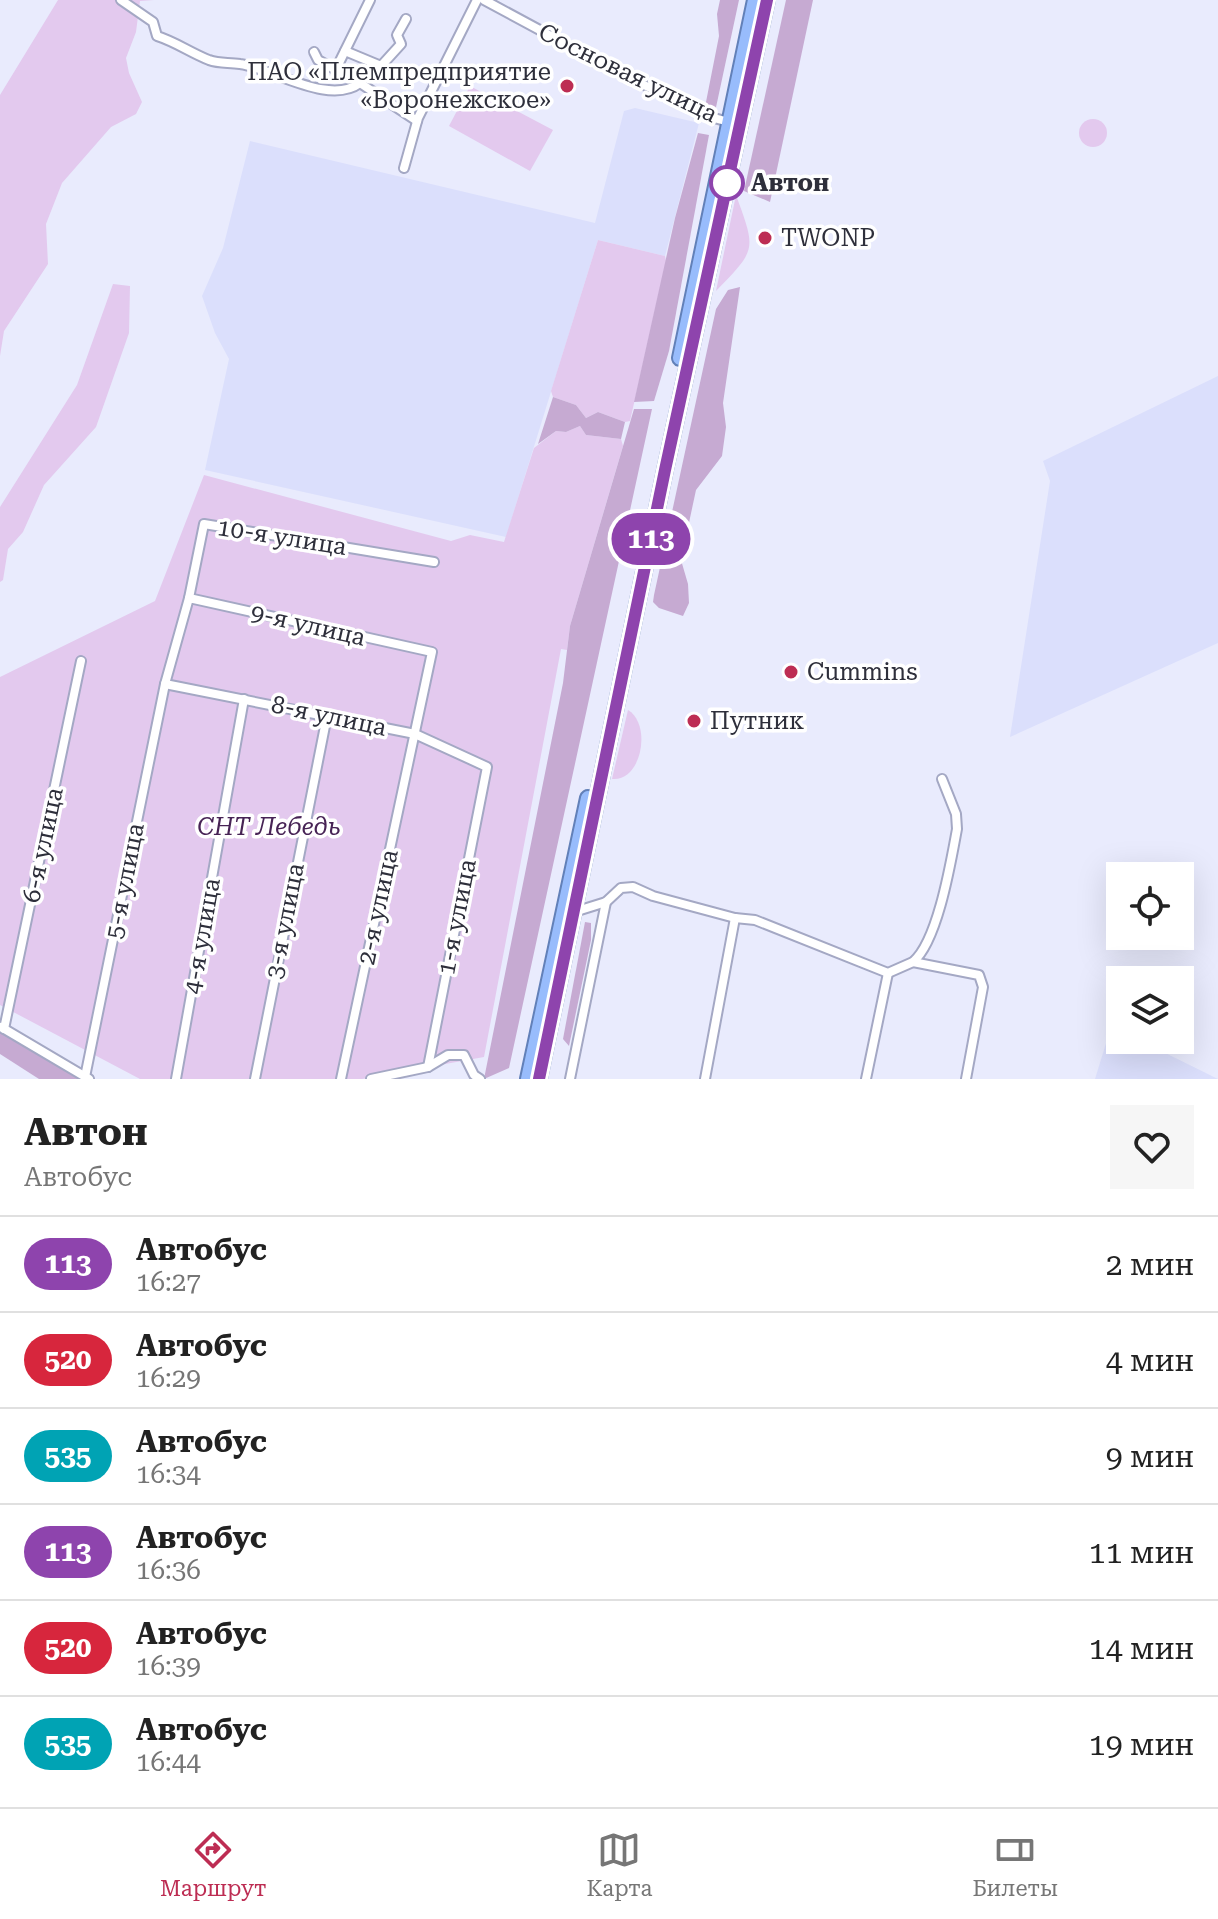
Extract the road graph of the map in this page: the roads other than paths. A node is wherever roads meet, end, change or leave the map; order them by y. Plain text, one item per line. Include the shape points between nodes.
1 (121, 0) edge
2 (370, 0) edge
3 (477, 0) edge
4 (484, 0) edge
5 (755, 0) edge
6 (767, 0) edge
7 (406, 19) dead end
8 (345, 51) junction
9 (314, 52) dead end
10 (336, 69) junction
11 (360, 83) junction
12 (417, 121) junction
13 (729, 122) junction
14 (404, 168) dead end
15 (434, 562) dead end
16 (634, 574) junction
17 (189, 598) junction
18 (627, 653) junction
19 (81, 661) dead end
20 (165, 684) junction
21 (244, 699) junction
22 (607, 708) junction
23 (327, 716) junction
24 (415, 734) junction
25 (487, 767) joint
26 (942, 779) dead end
27 (599, 788) junction
28 (606, 902) junction
29 (574, 912) junction
30 (735, 918) junction
31 (913, 962) junction
32 (888, 973) junction
33 (2, 1028) edge
34 (428, 1067) junction
35 (87, 1078) edge
36 (176, 1079) edge
37 (255, 1079) edge
38 (341, 1079) edge
39 (371, 1079) edge
40 (480, 1079) edge
41 (528, 1079) edge
42 (539, 1079) edge
43 (570, 1079) edge
44 (705, 1079) edge
45 (866, 1079) edge
46 (966, 1079) edge

1 - 11 street via 153,22 157,36 221,64 239,63 336,92
2 - 8 street
3 - 12 street
4 - 13 street, Сосновая улица via 627,77
5 - 13 highway
6 - 18 highway
7 - 8 street via 397,35 401,44 381,66
8 - 10 street
9 - 10 street
10 - 11 street
11 - 12 street
12 - 14 street
13 - 16 highway
15 - 17 street, 10-я улица via 204,524
16 - 18 highway
16 - 22 highway
17 - 20 street
17 - 24 street, 9-я улица via 432,652
18 - 27 highway
19 - 33 street, 6-я улица
20 - 21 street, 8-я улица
20 - 35 street, 5-я улица
21 - 23 street, 8-я улица
21 - 36 street, 4-я улица
22 - 27 highway via 593,784 594,790
22 - 41 highway
23 - 24 street, 8-я улица
23 - 37 street, 3-я улица
24 - 25 street, 8-я улица
24 - 38 street, 2-я улица
25 - 34 street, 1-я улица
26 - 31 street via 957,829 934,923
27 - 29 highway
28 - 29 street
28 - 30 street via 621,888 633,887
28 - 43 street
29 - 42 highway
30 - 32 street via 755,920
30 - 44 street
31 - 32 street
31 - 46 street via 979,975 983,987
32 - 45 street
33 - 35 street
34 - 39 street
34 - 40 street via 448,1055 464,1055

